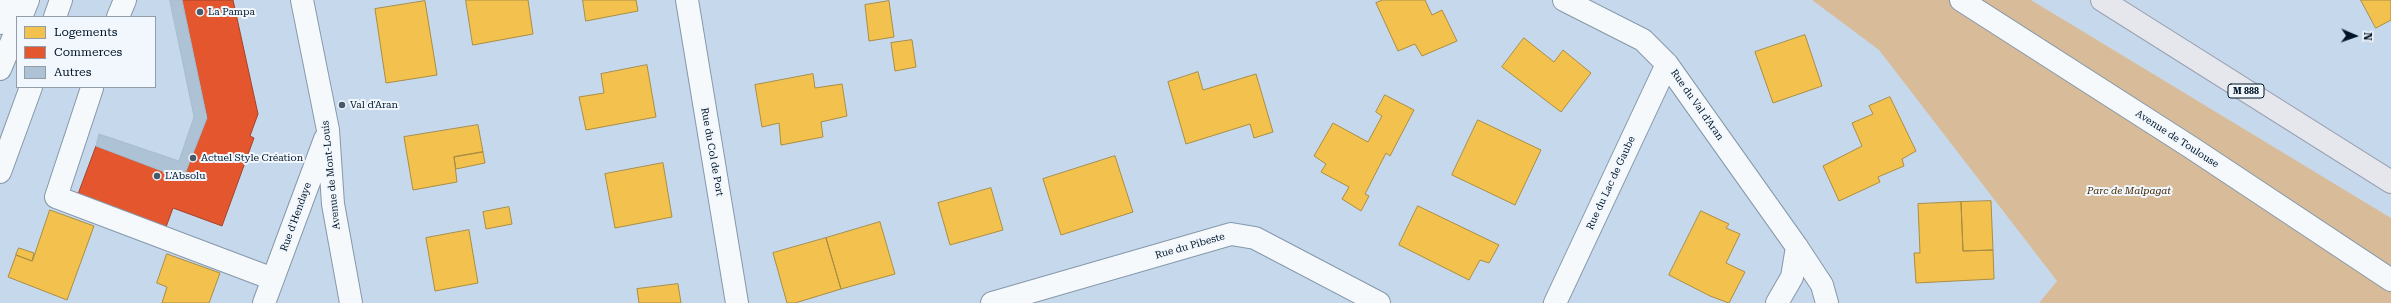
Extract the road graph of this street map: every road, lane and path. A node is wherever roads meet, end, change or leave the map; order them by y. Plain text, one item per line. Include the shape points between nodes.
1 (6, 0) edge
2 (28, 0) edge
3 (61, 0) edge
4 (125, 0) edge
5 (302, 0) edge
6 (687, 0) edge
7 (1564, 0) edge
8 (1961, 0) edge
9 (2102, 0) edge
10 (21, 16) edge
11 (55, 16) edge
12 (118, 16) edge
13 (9, 33) edge
14 (1667, 64) junction
15 (0, 69) edge
16 (31, 88) edge
17 (92, 88) edge
18 (328, 130) junction
19 (0, 172) edge
20 (2391, 182) edge
21 (1797, 247) junction
22 (273, 279) junction
23 (2391, 280) edge
24 (264, 303) edge
25 (351, 303) edge
26 (737, 303) edge
27 (992, 303) edge
28 (1379, 303) edge
29 (1555, 303) edge
30 (1777, 303) edge
31 (1827, 303) edge

1 - 13 street
2 - 10 street
3 - 11 street
4 - 12 street
5 - 18 street, Avenue de Mont-Louis
6 - 26 street, Rue du Col de Port
7 - 14 street, Rue du Val d'Aran via 1643,40
8 - 23 street, Avenue de Toulouse via 2192,148
9 - 20 main road, M 888
13 - 15 street
14 - 21 street, Rue du Val d'Aran
14 - 29 street, Rue du Lac de Gaube
16 - 19 street
17 - 22 street via 56,197
18 - 22 street, Rue d'Hendaye
18 - 25 street, Avenue de Mont-Louis via 333,204
21 - 30 street via 1792,277
21 - 31 street, Rue du Val d'Aran via 1822,285
22 - 24 street, Rue d'Hendaye
27 - 28 street, Rue du Pibeste via 1231,234 1255,238

